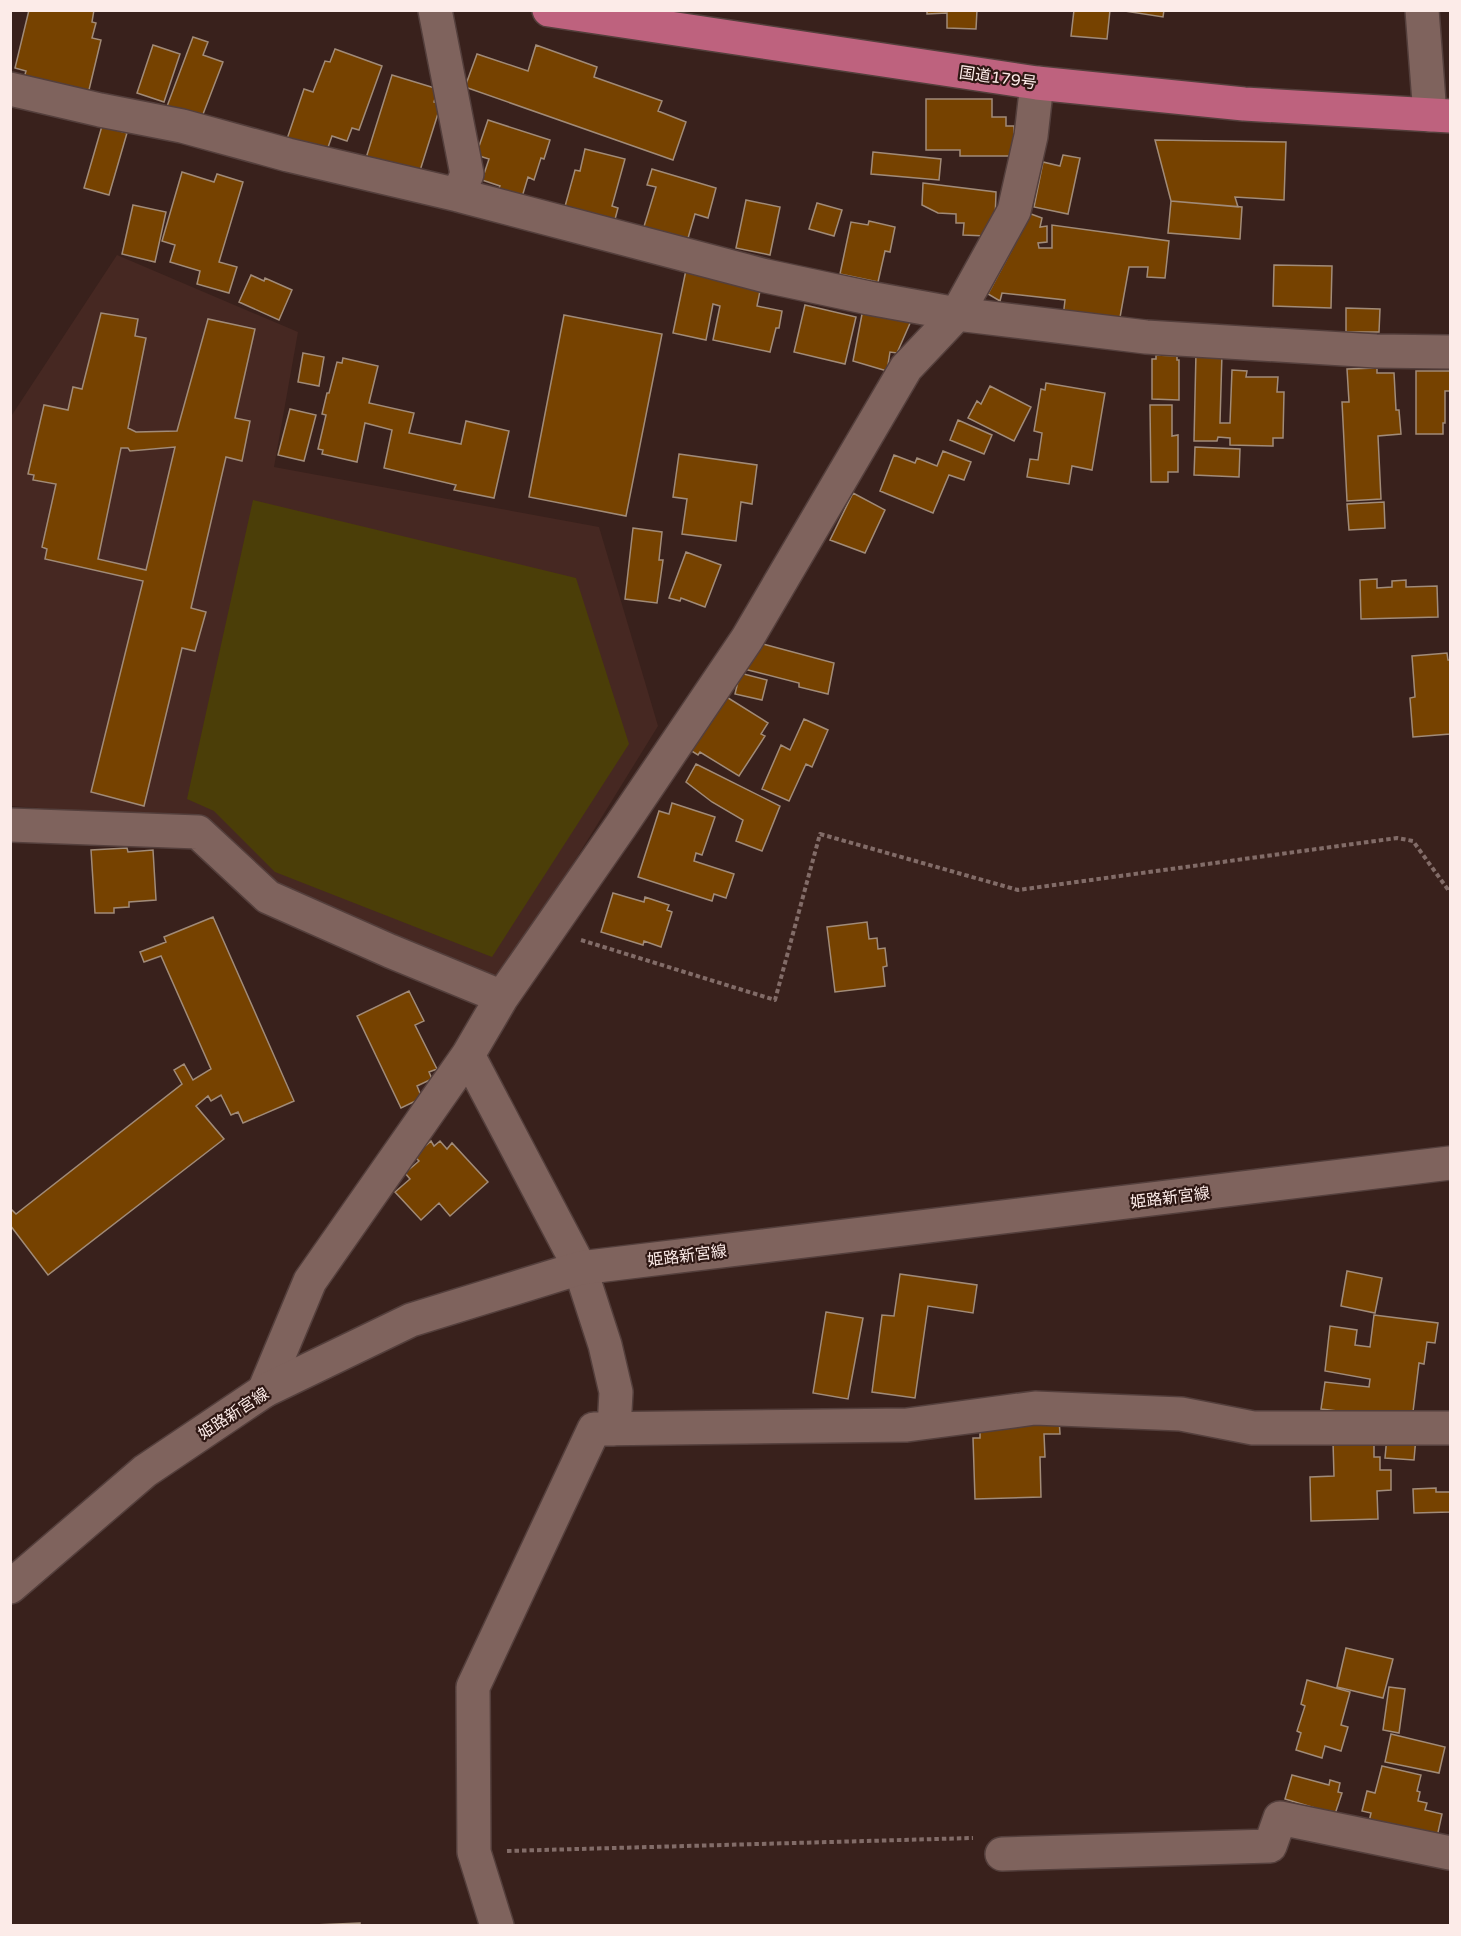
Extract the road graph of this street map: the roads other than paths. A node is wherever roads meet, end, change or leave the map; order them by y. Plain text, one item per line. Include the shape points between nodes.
1 (435, 10) edge
2 (549, 10) edge
3 (1422, 10) edge
4 (1036, 83) junction
5 (10, 88) edge
6 (1440, 116) edge
7 (458, 195) junction
8 (957, 314) junction
9 (1450, 352) edge
10 (10, 825) edge
11 (502, 997) junction
12 (468, 1055) junction
13 (1450, 1162) edge
14 (580, 1268) junction
15 (264, 1391) junction
16 (1450, 1428) edge
17 (614, 1429) junction
18 (10, 1587) edge
19 (1450, 1853) edge
20 (1002, 1854) road end
21 (497, 1926) edge

1 - 7 street via 466,174
2 - 4 highway, 国道179号
3 - 6 street
4 - 6 highway, 国道179号 via 1244,104
4 - 8 street via 1031,136 1014,211
5 - 7 street
7 - 8 street via 766,276
8 - 9 street via 1146,337
8 - 11 street via 906,368 747,639
10 - 11 street via 198,832 268,897
11 - 12 street
12 - 14 street
12 - 15 street via 310,1281
13 - 14 street, 姫路新宮線
14 - 15 street, 姫路新宮線 via 411,1320
14 - 17 street via 616,1392
15 - 18 street, 姫路新宮線 via 145,1471
16 - 17 street via 1253,1428 1181,1413 1035,1408 908,1425
17 - 21 street via 594,1429 473,1688 474,1852
19 - 20 street via 1280,1818 1270,1846

